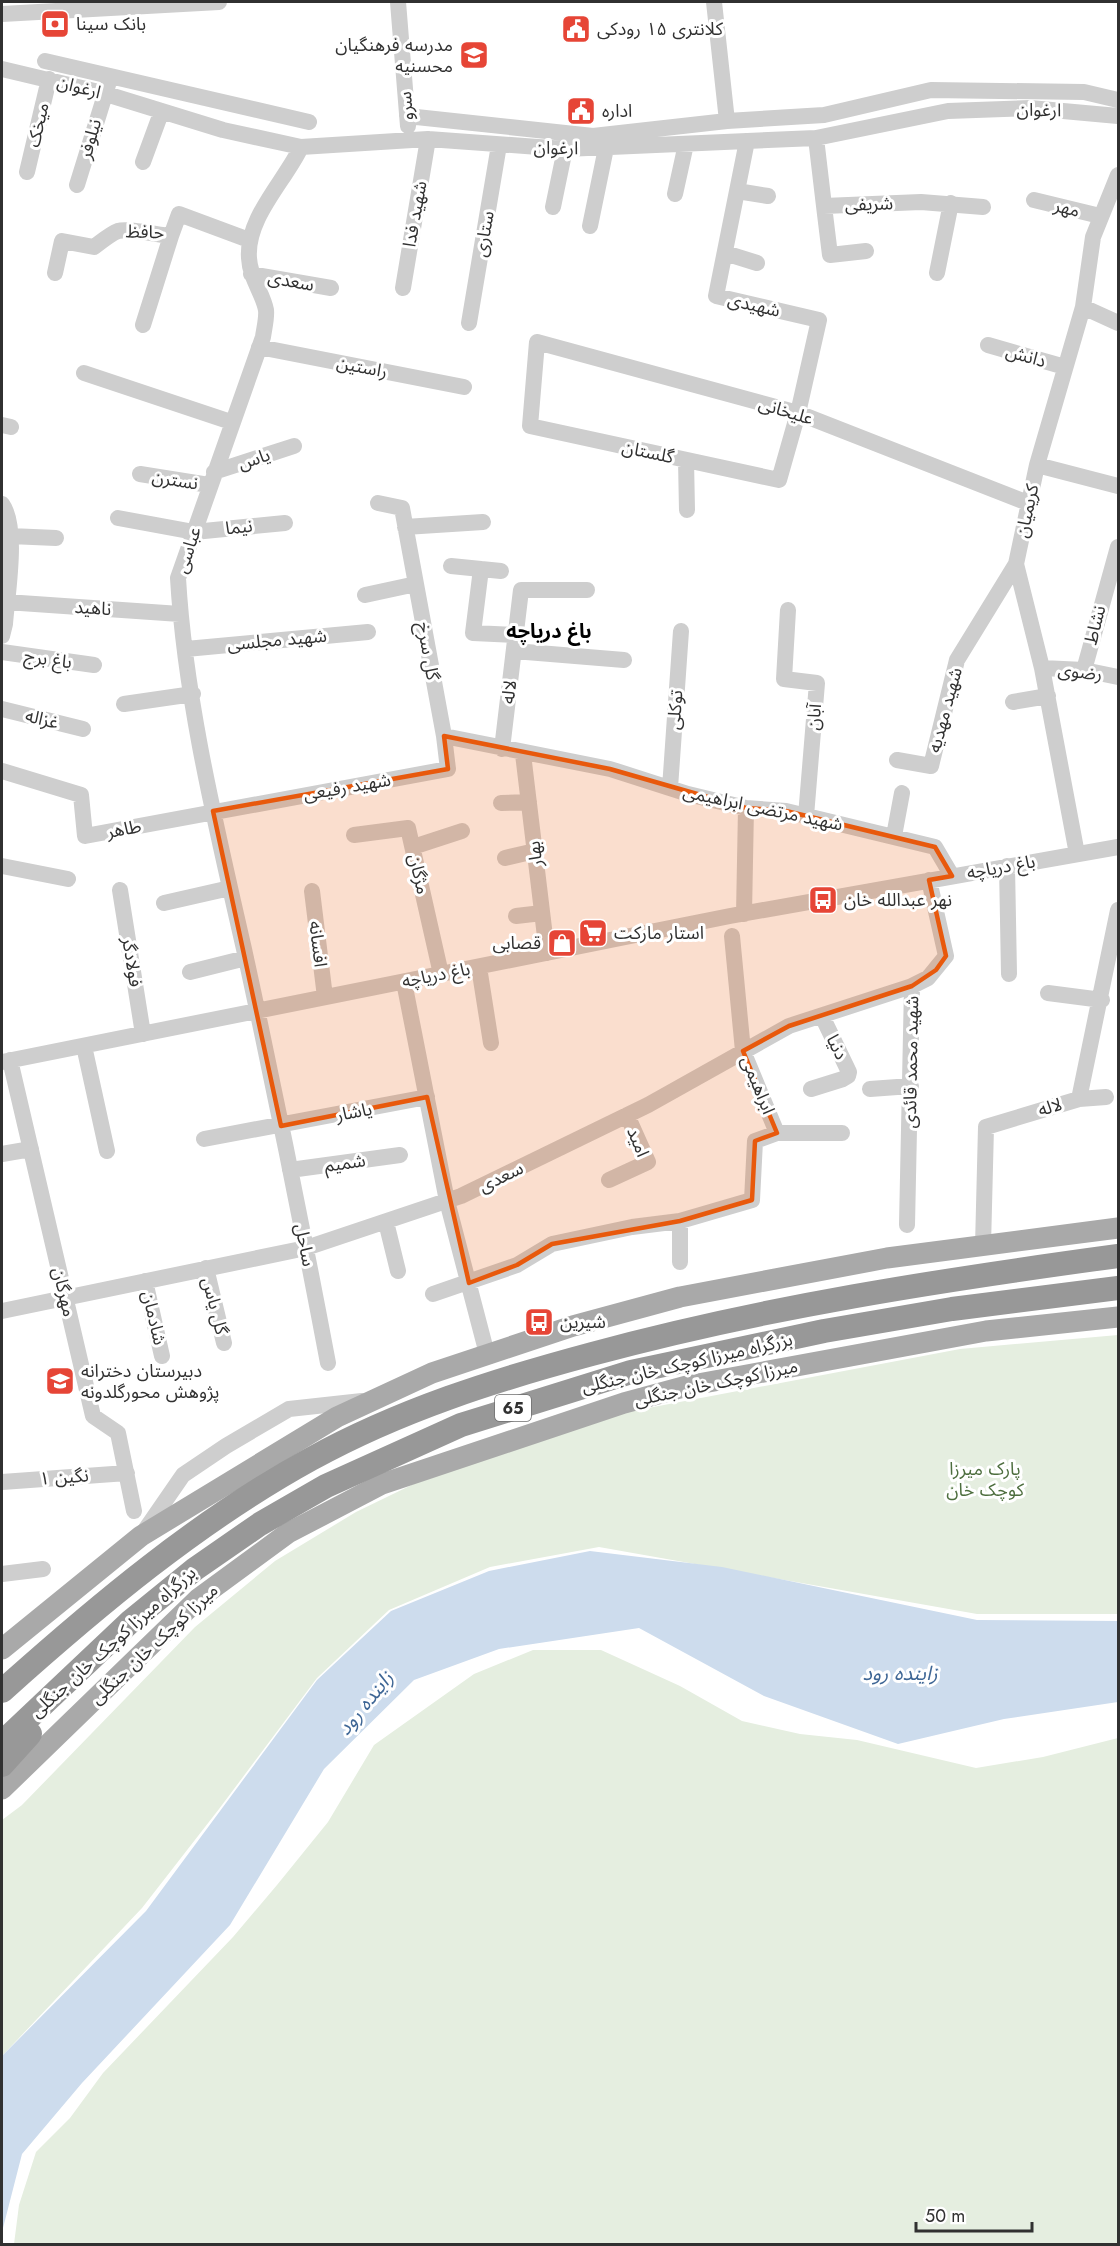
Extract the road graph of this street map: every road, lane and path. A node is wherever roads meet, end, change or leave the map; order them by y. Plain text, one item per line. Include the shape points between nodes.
1 (206, 2) edge
2 (219, 2) edge
3 (398, 2) edge
4 (714, 2) edge
5 (2, 14) edge
6 (45, 60) dead end
7 (2, 69) edge
8 (113, 76) junction
9 (49, 79) junction
10 (103, 93) junction
11 (914, 94) junction
12 (1119, 100) edge
13 (161, 113) junction
14 (407, 116) junction
15 (920, 116) junction
16 (1119, 116) edge
17 (309, 122) dead end
18 (727, 122) junction
19 (816, 138) junction
20 (409, 139) junction
21 (428, 139) junction
22 (747, 141) junction
23 (686, 144) junction
24 (499, 145) junction
25 (301, 147) junction
26 (606, 148) junction
27 (565, 149) junction
28 (143, 162) dead end
29 (27, 172) dead end
30 (1119, 175) edge
31 (77, 185) dead end
32 (737, 191) junction
33 (675, 194) dead end
34 (768, 196) dead end
35 (1034, 200) dead end
36 (951, 203) junction
37 (824, 206) junction
38 (553, 207) dead end
39 (983, 207) dead end
40 (1100, 216) junction
41 (590, 226) dead end
42 (171, 236) junction
43 (249, 240) junction
44 (866, 251) dead end
45 (725, 253) junction
46 (757, 264) dead end
47 (55, 273) dead end
48 (937, 273) dead end
49 (251, 274) junction
50 (331, 288) dead end
51 (403, 288) dead end
52 (1083, 307) junction
53 (469, 323) dead end
54 (1119, 323) edge
55 (143, 325) dead end
56 (537, 342) joint
57 (988, 345) dead end
58 (259, 347) junction
59 (1065, 367) junction
60 (84, 373) dead end
61 (464, 387) dead end
62 (798, 413) junction
63 (231, 422) junction
64 (294, 446) dead end
65 (686, 460) junction
66 (1037, 465) junction
67 (140, 474) dead end
68 (212, 478) junction
69 (1119, 486) edge
70 (378, 503) dead end
71 (1028, 503) junction
72 (4, 507) edge
73 (687, 510) dead end
74 (118, 518) dead end
75 (483, 522) dead end
76 (285, 523) dead end
77 (405, 527) junction
78 (194, 532) junction
79 (10, 536) junction
80 (56, 538) dead end
81 (1118, 548) edge
82 (1016, 564) junction
83 (451, 566) dead end
84 (481, 569) junction
85 (501, 571) dead end
86 (5, 576) edge
87 (416, 584) junction
88 (587, 590) dead end
89 (365, 595) dead end
90 (6, 602) junction
91 (788, 610) dead end
92 (180, 614) junction
93 (681, 631) dead end
94 (368, 632) dead end
95 (2, 636) edge
96 (515, 643) junction
97 (186, 649) junction
98 (2, 652) edge
99 (624, 660) dead end
100 (94, 665) dead end
101 (1042, 668) junction
102 (1084, 670) junction
103 (1119, 677) edge
104 (193, 694) junction
105 (1048, 696) junction
106 (1013, 702) dead end
107 (124, 704) dead end
108 (2, 709) edge
109 (83, 729) dead end
110 (444, 736) junction
111 (502, 749) junction
112 (523, 754) junction
113 (897, 760) dead end
114 (2, 771) edge
115 (670, 788) junction
116 (902, 793) dead end
117 (529, 802) junction
118 (501, 803) dead end
119 (746, 808) junction
120 (213, 811) junction
121 (806, 816) junction
122 (462, 831) dead end
123 (354, 835) dead end
124 (894, 836) junction
125 (1119, 847) edge
126 (413, 848) junction
127 (535, 851) junction
128 (1077, 854) junction
129 (505, 858) dead end
130 (2, 866) edge
131 (1007, 866) junction
132 (951, 876) junction
133 (68, 879) dead end
134 (929, 880) junction
135 (230, 888) junction
136 (120, 890) dead end
137 (312, 891) dead end
138 (164, 903) dead end
139 (1119, 910) edge
140 (542, 913) junction
141 (744, 914) junction
142 (516, 916) dead end
143 (732, 936) dead end
144 (547, 953) junction
145 (246, 958) junction
146 (479, 967) junction
147 (190, 972) dead end
148 (441, 974) junction
149 (1009, 974) dead end
150 (1112, 979) edge
151 (404, 982) junction
152 (912, 986) junction
153 (1048, 993) dead end
154 (325, 997) junction
155 (1102, 1000) junction
156 (257, 1011) junction
157 (822, 1016) junction
158 (143, 1034) junction
159 (490, 1043) dead end
160 (84, 1046) junction
161 (743, 1051) junction
162 (6, 1061) edge
163 (911, 1086) junction
164 (812, 1089) dead end
165 (870, 1089) dead end
166 (427, 1097) junction
167 (1106, 1097) dead end
168 (1078, 1099) junction
169 (627, 1115) junction
170 (281, 1126) junction
171 (777, 1133) junction
172 (843, 1134) dead end
173 (204, 1139) dead end
174 (31, 1149) junction
175 (107, 1151) dead end
176 (2, 1154) edge
177 (400, 1155) dead end
178 (290, 1170) junction
179 (609, 1180) dead end
180 (447, 1201) junction
181 (680, 1221) junction
182 (386, 1222) junction
183 (907, 1225) dead end
184 (1119, 1228) edge
185 (982, 1246) junction
186 (306, 1248) junction
187 (1119, 1256) edge
188 (680, 1262) dead end
189 (206, 1268) junction
190 (398, 1271) dead end
191 (145, 1281) junction
192 (470, 1283) junction
193 (1119, 1288) edge
194 (433, 1293) dead end
195 (65, 1297) junction
196 (2, 1311) edge
197 (1119, 1317) edge
198 (224, 1343) dead end
199 (487, 1354) junction
200 (162, 1356) dead end
201 (328, 1363) dead end
202 (372, 1400) junction
203 (127, 1473) junction
204 (2, 1482) edge
205 (134, 1511) dead end
206 (141, 1536) junction
207 (43, 1569) dead end
208 (2, 1574) edge
209 (2, 1649) edge
210 (75, 1674) junction
211 (2, 1692) edge
212 (2, 1743) edge
213 (2, 1765) edge
214 (2, 1789) edge

1 - 2 street
1 - 5 street
3 - 14 street, سرو
4 - 18 street
6 - 8 street
7 - 9 street, ارغوان
8 - 10 street, نیلوفر
8 - 17 street
9 - 10 street, ارغوان
9 - 29 street, میخک
10 - 13 street, ارغوان
10 - 31 street, نیلوفر
11 - 12 street, ارغوان via 931,90 1084,92
11 - 15 street
11 - 18 street, ارغوان via 824,115
13 - 25 street, ارغوان
13 - 28 street
14 - 18 street, ارغوان via 593,136
14 - 20 street, سرو
15 - 16 street, ارغوان via 1030,108
15 - 19 street, ارغوان
19 - 22 street, ارغوان
19 - 37 street, شریفی
20 - 21 street, ارغوان
20 - 25 street, ارغوان
21 - 24 street, ارغوان
21 - 51 street, شهید فدا
22 - 23 street, ارغوان
22 - 32 street, شهیدی
23 - 26 street, ارغوان
23 - 33 street
24 - 27 street, ارغوان
24 - 53 street, ستاری
25 - 43 street, عباسی
26 - 27 street, ارغوان
26 - 41 street
27 - 38 street
30 - 40 street, کریمیان
32 - 34 street
32 - 45 street, شهیدی
35 - 40 street, مهر
36 - 37 street, شریفی
36 - 39 street, شریفی
36 - 48 street
37 - 44 street via 830,255
40 - 52 street, کریمیان via 1093,237
42 - 43 street, حافظ via 179,214
42 - 47 street, حافظ via 132,230 118,231 94,247 62,241
42 - 55 street
43 - 49 street, عباسی
45 - 46 street
45 - 62 street, شهیدی via 716,296 819,320
49 - 50 street, سعدی
49 - 58 street, عباسی via 266,310
52 - 54 street
52 - 59 street, کریمیان
56 - 62 street, علیخانی
56 - 65 street, گلستان via 530,426
57 - 59 street, دانش
58 - 61 street, راستین
58 - 63 street, عباسی
59 - 66 street, کریمیان
60 - 63 street
62 - 65 street, گلستان via 779,480
62 - 71 street, علیخانی
63 - 68 street, عباسی
64 - 68 street, یاس
65 - 73 street
66 - 69 street
66 - 71 street, کریمیان
67 - 68 street, نسترن
68 - 78 street, عباسی
70 - 77 street, گل سرخ via 402,508
71 - 82 street, کریمیان
72 - 79 street, باغ برج
74 - 78 street, نیما
75 - 77 street
76 - 78 street, نیما
77 - 87 street, گل سرخ
78 - 92 street, عباسی via 178,578
79 - 80 street
79 - 86 street, باغ برج
81 - 102 street, نشاط
82 - 101 street, کریمیان
82 - 113 street, شهید مهدیه via 957,660 930,766
83 - 84 street
84 - 85 street
84 - 96 street via 473,633
86 - 90 street, باغ برج
87 - 89 street
87 - 110 street, گل سرخ
88 - 96 street, لاله via 521,590
90 - 92 street, ناهید
90 - 95 street, باغ برج
91 - 121 street, آبان via 784,679 817,683
92 - 97 street, عباسی
93 - 115 street, توکلی
94 - 97 street, شهید مجلسی
96 - 99 street
96 - 111 street, لاله
97 - 104 street, عباسی
98 - 100 street, باغ برج
101 - 102 street, رضوی
101 - 105 street, کریمیان
102 - 103 street, رضوی
104 - 107 street
104 - 120 street, عباسی
105 - 106 street
105 - 128 street, کریمیان
108 - 109 street, غزاله
110 - 111 street
110 - 120 street, شهید رفیعی via 448,769
111 - 112 street
112 - 115 street, شهید مرتضی ابراهیمی via 610,769
112 - 117 street, بهار
114 - 120 street, طاهر via 81,795 86,836
115 - 119 street, شهید مرتضی ابراهیمی
116 - 124 street
117 - 118 street
117 - 127 street, بهار
119 - 121 street, شهید مرتضی ابراهیمی
119 - 141 street
120 - 135 street, عباسی
121 - 124 street, شهید مرتضی ابراهیمی
122 - 126 street
123 - 126 street, مژگان via 408,828
124 - 132 street, شهید مرتضی ابراهیمی via 934,847
125 - 128 street, باغ دریاچه
126 - 148 street, مژگان
127 - 129 street
127 - 140 street, بهار
128 - 131 street, باغ دریاچه
130 - 133 street
131 - 132 street, باغ دریاچه
131 - 149 street
132 - 134 street, باغ دریاچه
134 - 141 street, باغ دریاچه
134 - 152 street, شهید محمد قائدی via 946,957 928,978
135 - 138 street
135 - 145 street, عباسی
136 - 158 street, فولادگر
137 - 154 street, افسانه
139 - 150 street, لاله
140 - 142 street
140 - 144 street, بهار
141 - 144 street, باغ دریاچه
143 - 161 street, ابراهیمی
144 - 146 street, باغ دریاچه
145 - 147 street
145 - 156 street, عباسی
146 - 148 street, باغ دریاچه
146 - 159 street
148 - 151 street, باغ دریاچه
150 - 155 street, لاله
151 - 154 street, باغ دریاچه
151 - 166 street
152 - 157 street, سعدی
152 - 163 street, شهید محمد قائدی
153 - 155 street
154 - 156 street, باغ دریاچه
155 - 168 street, لاله
156 - 158 street, باغ دریاچه
156 - 170 street, ساحل
157 - 161 street, سعدی via 789,1026
157 - 164 street, دنیا via 849,1072 848,1076
158 - 160 street, باغ دریاچه
160 - 162 street, باغ دریاچه
160 - 175 street
161 - 169 street, سعدی
161 - 171 street, ابراهیمی
162 - 174 street, مهرگان
163 - 165 street
163 - 183 street, شهید محمد قائدی
166 - 170 street, یاشار
166 - 180 street
167 - 168 street
168 - 185 street, لاله via 986,1127
169 - 179 street, امید via 648,1162
169 - 180 street, سعدی
170 - 173 street
170 - 178 street, ساحل
171 - 172 street, ابراهیمی
171 - 181 street via 755,1141 752,1200
174 - 176 street
174 - 195 street, مهرگان
177 - 178 street, شمیم
178 - 186 street, ساحل
180 - 182 street, سعدی
180 - 192 street
181 - 188 street
181 - 192 street via 552,1244 517,1265
182 - 186 street, سعدی
182 - 190 street
184 - 185 main road
185 - 199 main road via 887,1258 680,1297
186 - 189 street, سعدی
186 - 201 street, ساحل
187 - 211 highway, بزرگراه میرزا کوچک خان جنگلی / 65 via 941,1280 813,1303 612,1348 448,1397 310,1459 246,1499 112,1594
189 - 191 street, سعدی
189 - 198 street, گل یاس
191 - 195 street, سعدی
191 - 200 street, شادمان
192 - 194 street
192 - 199 street
193 - 210 highway, بزرگراه میرزا کوچک خان جنگلی / 65 via 824,1331 631,1372 461,1425 326,1486 260,1524 195,1569
195 - 196 street, سعدی
195 - 203 street, مهرگان via 93,1416 118,1433
197 - 214 main road, میرزا کوچک خان جنگلی via 986,1331 687,1386 624,1403 382,1484 288,1533 198,1599
199 - 202 main road
202 - 206 main road via 337,1417
202 - 206 street via 289,1409 226,1446 183,1475
203 - 204 street, نگین ۱
203 - 205 street, مهرگان
206 - 209 main road
207 - 208 street
210 - 212 highway, بزرگراه میرزا کوچک خان جنگلی / 65
210 - 213 highway via 45,1718

